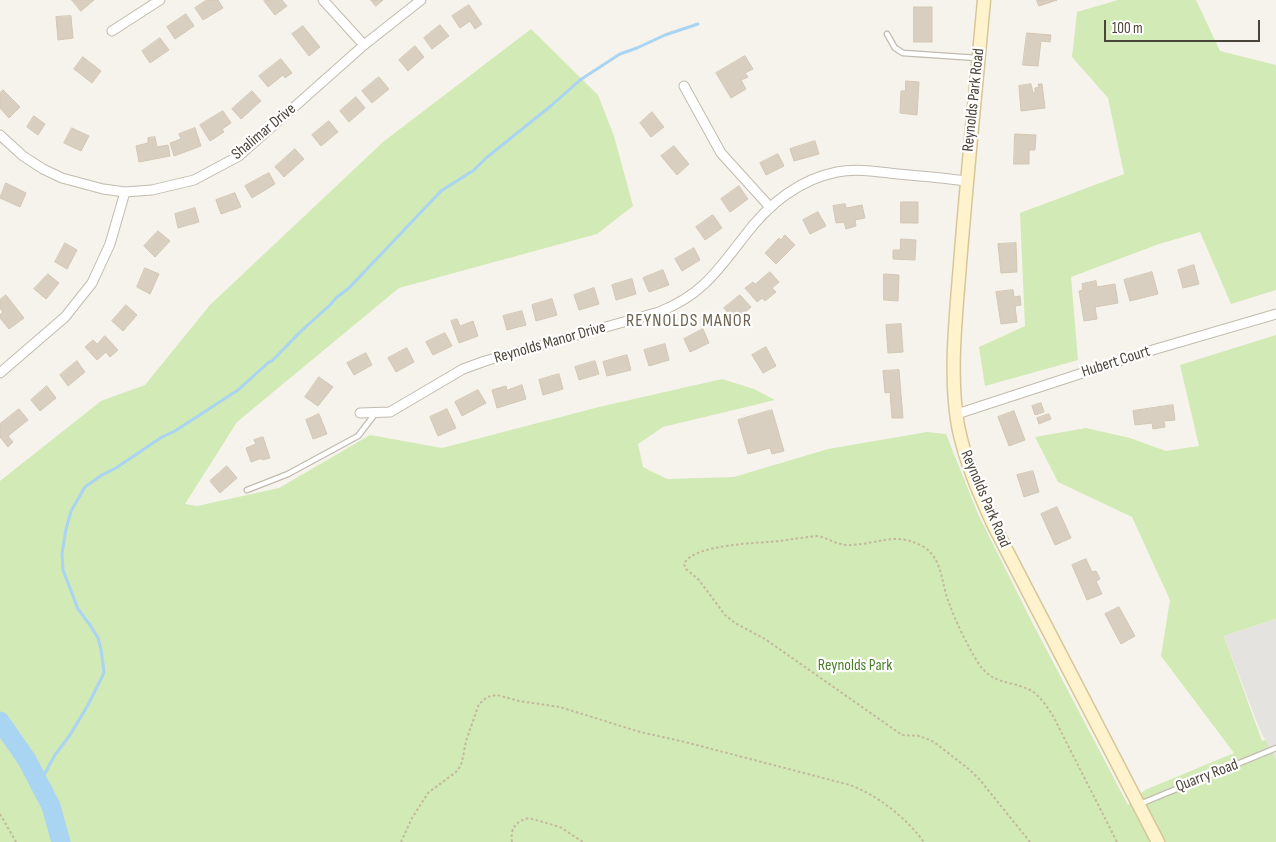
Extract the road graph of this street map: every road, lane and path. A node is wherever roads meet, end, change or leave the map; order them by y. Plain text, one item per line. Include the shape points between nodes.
1 (160, 0) edge
2 (323, 0) edge
3 (421, 0) edge
4 (984, 0) edge
5 (112, 31) dead end
6 (887, 34) dead end
7 (364, 46) junction
8 (978, 58) junction
9 (684, 86) dead end
10 (0, 135) edge
11 (966, 181) junction
12 (125, 192) junction
13 (770, 206) junction
14 (1276, 314) edge
15 (0, 373) edge
16 (376, 412) junction
17 (360, 413) dead end
18 (957, 414) junction
19 (247, 490) dead end
20 (1276, 748) edge
21 (1139, 804) junction
22 (0, 814) edge
23 (16, 842) edge
24 (401, 842) edge
25 (512, 842) edge
26 (583, 842) edge
27 (924, 842) edge
28 (1030, 842) edge
29 (1117, 842) edge
30 (1158, 842) edge

1 - 5 street
2 - 7 street
3 - 7 street, Shalimar Drive
4 - 8 main road, Reynolds Park Road
6 - 8 lane via 895,48 903,53
7 - 12 street, Shalimar Drive via 239,156 194,180 152,190
8 - 11 main road, Reynolds Park Road
9 - 13 street via 720,153
10 - 12 street, Shalimar Drive via 24,156 62,178
11 - 13 street, Reynolds Manor Drive via 881,172 838,172 807,183
11 - 18 main road, Reynolds Park Road via 954,378
12 - 15 street via 110,244 92,283 65,317
13 - 16 street, Reynolds Manor Drive via 704,286 676,305 462,369 390,412
14 - 18 street, Hubert Court
16 - 17 street, Reynolds Manor Drive
16 - 19 lane via 358,436 288,474
18 - 21 main road, Reynolds Park Road via 966,459 994,526
20 - 21 lane, Quarry Road
21 - 30 main road, Reynolds Park Road
22 - 23 path
24 - 27 path via 428,793 456,772 462,762 479,704 487,697 497,695 560,706 640,732 850,785 890,808
25 - 26 path via 515,825 529,818 560,827
28 - 29 path via 980,780 934,742 920,736 902,735 765,639 725,615 699,580 686,569 686,560 723,546 819,536 848,545 903,539 929,550 939,566 952,612 977,661 989,676 1032,691 1040,698 1052,714

